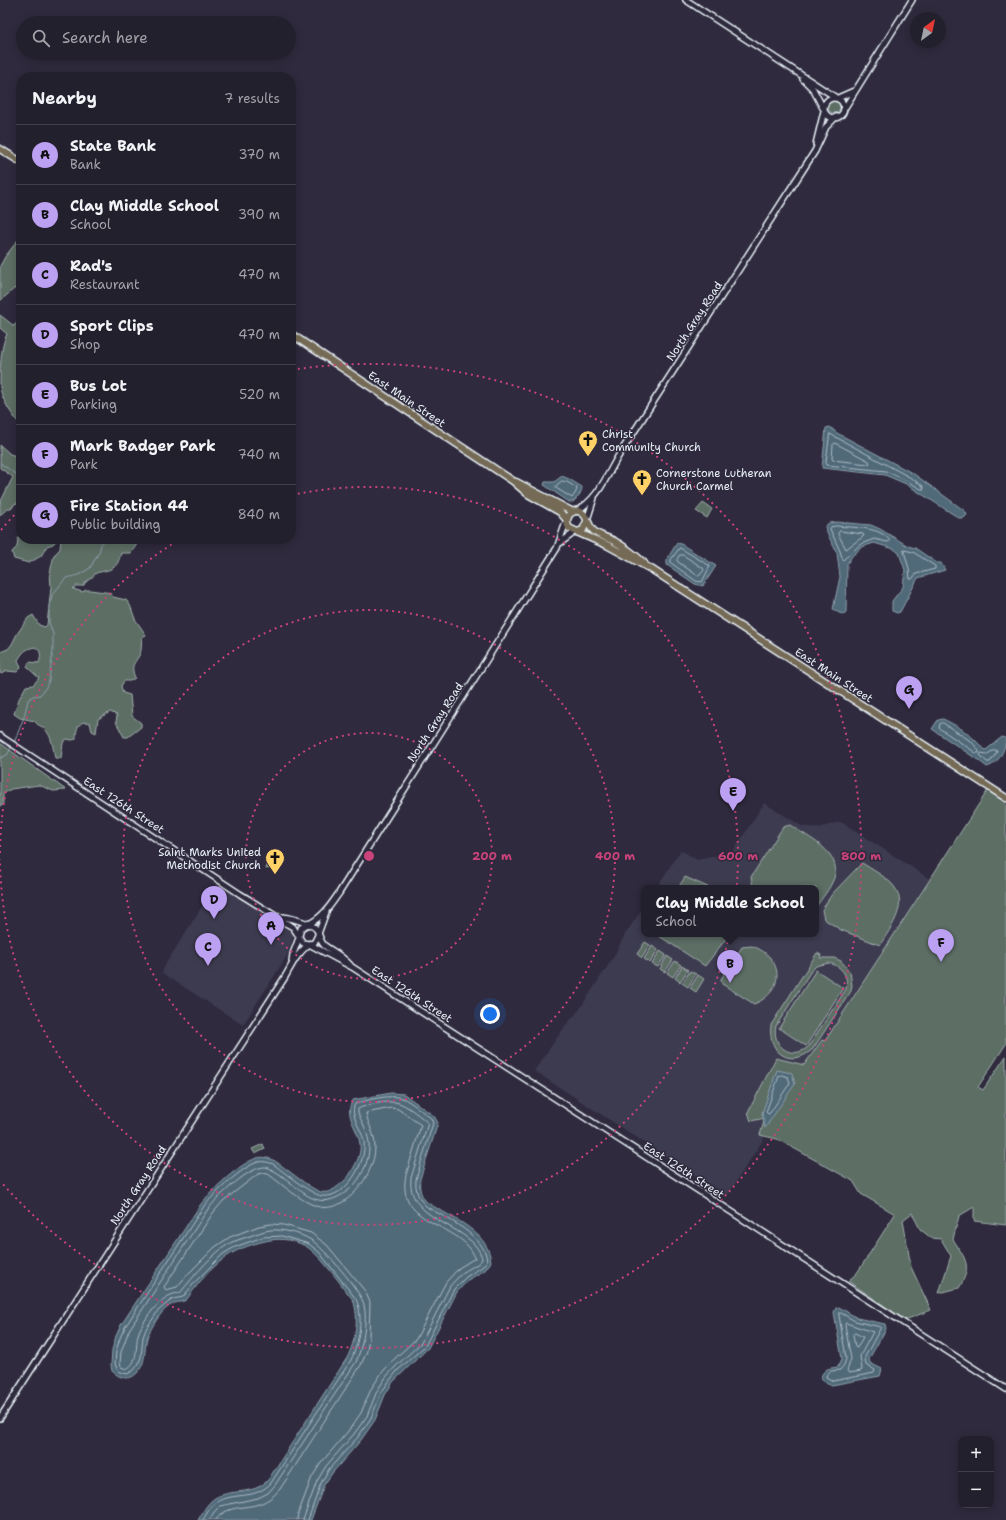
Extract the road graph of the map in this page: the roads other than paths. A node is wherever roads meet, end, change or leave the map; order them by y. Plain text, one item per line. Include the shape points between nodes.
1 (686, 0) edge
2 (912, 0) edge
3 (796, 73) junction
4 (854, 90) junction
5 (836, 98) junction
6 (844, 109) junction
7 (824, 110) junction
8 (836, 118) junction
9 (0, 149) edge
10 (811, 156) junction
11 (16, 159) edge
12 (296, 337) edge
13 (513, 481) junction
14 (595, 497) junction
15 (575, 512) junction
16 (587, 520) junction
17 (566, 521) junction
18 (576, 532) junction
19 (560, 543) junction
20 (651, 569) junction
21 (0, 736) edge
22 (1006, 798) edge
23 (326, 911) junction
24 (277, 916) junction
25 (308, 924) junction
26 (318, 934) junction
27 (299, 937) junction
28 (309, 944) junction
29 (292, 962) junction
30 (352, 967) junction
31 (1006, 1389) edge
32 (0, 1418) edge

1 - 3 street
2 - 4 street
3 - 5 street
3 - 7 street via 813,89
4 - 5 street
4 - 6 street
5 - 6 street via 842,102
5 - 7 street via 826,100
6 - 8 street
7 - 8 street via 828,116
7 - 10 street, North Gray Road
8 - 10 street, North Gray Road via 826,127
9 - 11 main road
10 - 14 street, North Gray Road via 619,455
12 - 13 main road, East Main Street
13 - 15 main road, East Main Street
13 - 17 main road, East Main Street via 528,494 560,512
14 - 15 street, North Gray Road
14 - 16 street, North Gray Road
15 - 16 main road via 583,514
15 - 17 main road via 569,515
16 - 18 main road via 585,527
16 - 20 main road, East Main Street via 593,531 623,546
17 - 18 main road via 569,528
17 - 19 street, North Gray Road
18 - 19 street, North Gray Road
18 - 20 main road, East Main Street via 607,545
19 - 23 street, North Gray Road
20 - 22 main road, East Main Street
21 - 24 street, East 126th Street via 250,901
23 - 25 street, North Gray Road
23 - 26 street, North Gray Road
24 - 25 street, East 126th Street
24 - 27 street, East 126th Street via 293,927
25 - 26 street via 315,927
25 - 27 street via 301,928
26 - 28 street via 315,942
26 - 30 street, East 126th Street via 324,946 343,957
27 - 28 street via 303,943
27 - 29 street, North Gray Road
28 - 29 street, North Gray Road
28 - 30 street, East 126th Street
29 - 32 street, North Gray Road via 285,977
30 - 31 street, East 126th Street

